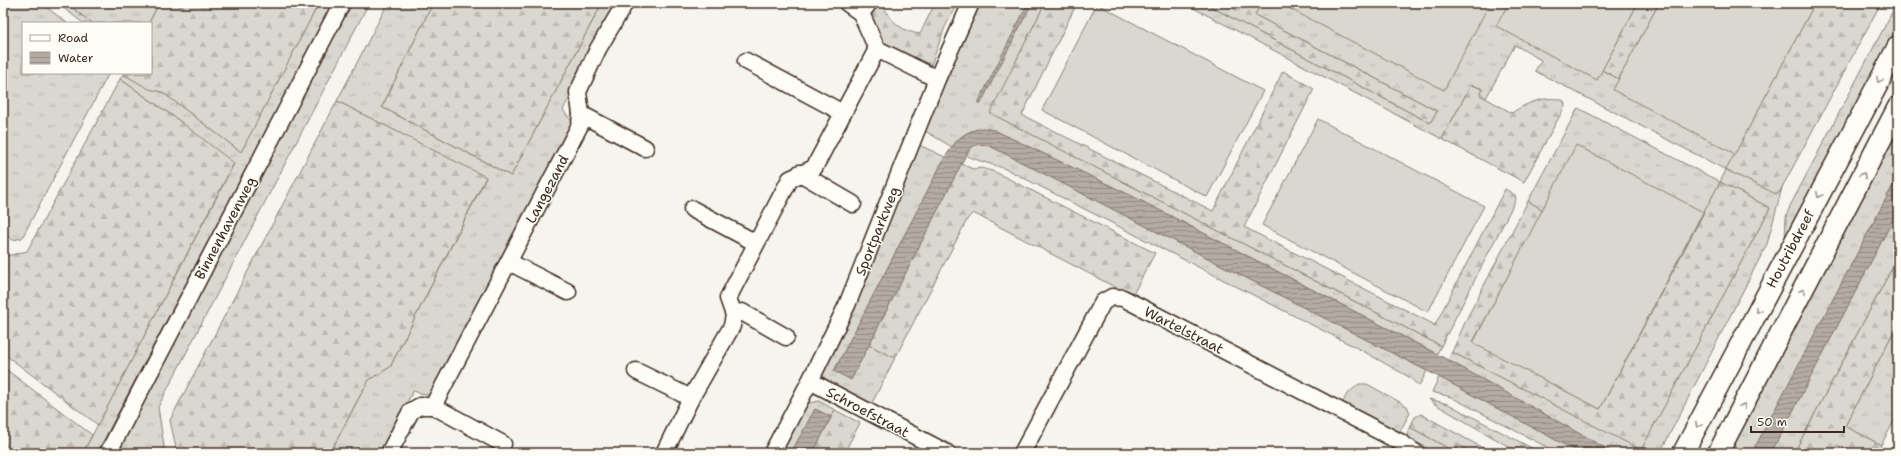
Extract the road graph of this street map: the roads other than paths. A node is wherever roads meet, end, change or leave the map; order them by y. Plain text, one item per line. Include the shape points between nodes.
1 (342, 3) edge
2 (625, 3) edge
3 (847, 3) edge
4 (971, 3) edge
5 (865, 8) edge
6 (1898, 46) edge
7 (877, 50) junction
8 (746, 61) dead end
9 (937, 79) junction
10 (1898, 108) edge
11 (843, 113) junction
12 (581, 114) junction
13 (645, 148) dead end
14 (800, 174) junction
15 (853, 204) dead end
16 (692, 209) dead end
17 (756, 243) junction
18 (509, 262) junction
19 (568, 292) dead end
20 (734, 315) junction
21 (786, 337) dead end
22 (636, 371) dead end
23 (810, 381) junction
24 (691, 398) junction
25 (433, 406) junction
26 (503, 444) dead end
27 (108, 453) edge
28 (390, 453) edge
29 (664, 453) edge
30 (772, 453) edge
31 (947, 453) edge
32 (1022, 453) edge
33 (1416, 453) edge
34 (1684, 453) edge
35 (1718, 453) edge

1 - 27 street, Binnenhavenweg
2 - 12 street, Langezand via 598,49 578,92
3 - 5 street
4 - 9 street, Sportparkweg
5 - 7 street
6 -> 34 main road, Houtribdreef
7 - 9 street
7 - 11 street
8 - 11 street
9 - 23 street, Sportparkweg via 847,305
35 -> 10 main road
11 - 14 street via 814,168
12 - 13 street
12 - 18 street, Langezand via 580,126
14 - 15 street
14 - 17 street via 790,179
16 - 17 street
17 - 20 street via 728,298
18 - 19 street
18 - 25 street, Langezand
20 - 21 street via 742,312
20 - 24 street via 732,326
22 - 24 street
23 - 30 street, Sportparkweg
23 - 31 street, Schroefstraat
24 - 29 street
25 - 26 street
25 - 28 street via 420,406 411,411
32 - 33 street, Wartelstraat via 1103,302 1112,297 1123,298 1400,442

